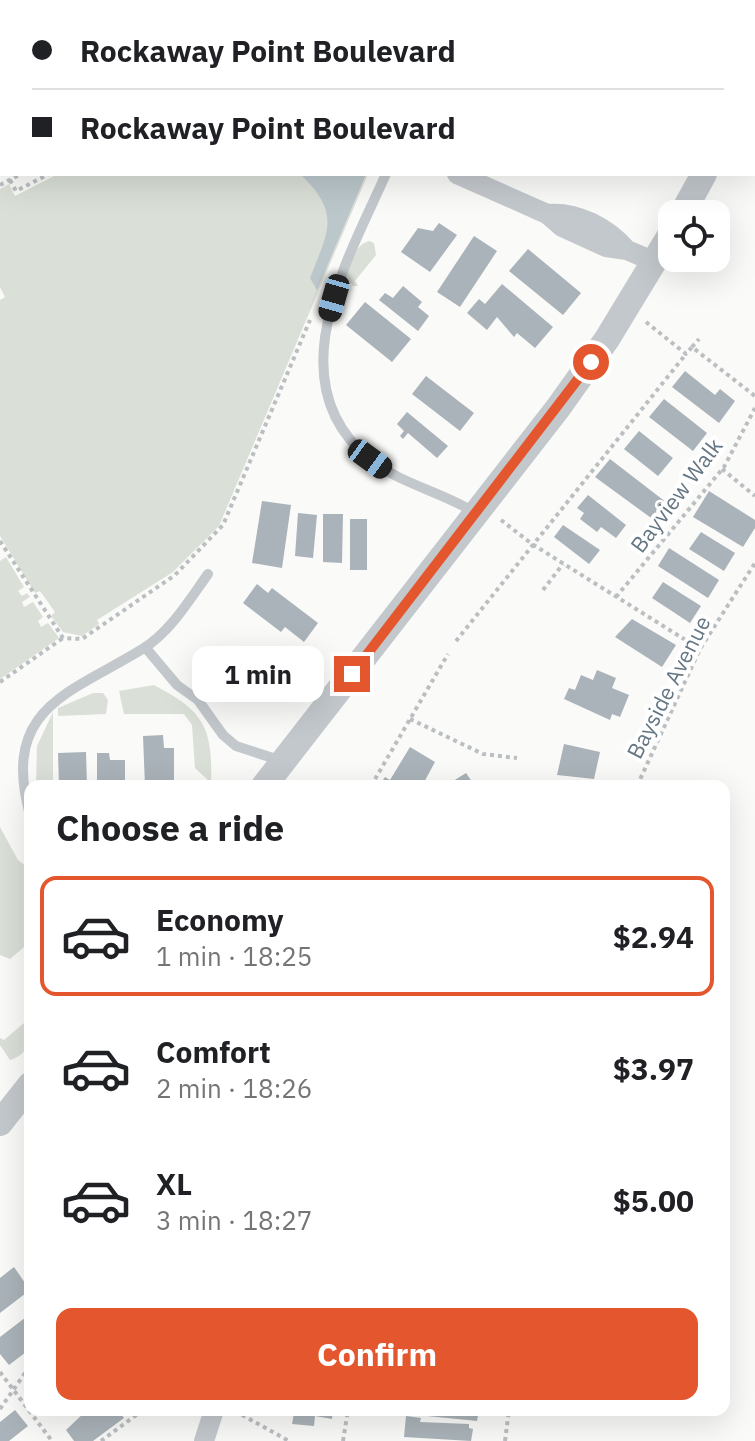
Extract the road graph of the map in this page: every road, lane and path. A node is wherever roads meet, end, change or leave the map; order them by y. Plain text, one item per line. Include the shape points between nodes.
1 (17, 176) edge
2 (44, 176) edge
3 (385, 176) edge
4 (462, 176) edge
5 (703, 176) edge
6 (10, 180) junction
7 (0, 185) edge
8 (690, 200) edge
9 (658, 257) edge
10 (655, 262) junction
11 (641, 318) dead end
12 (310, 319) dead end
13 (699, 339) dead end
14 (692, 347) junction
15 (686, 354) junction
16 (755, 396) edge
17 (755, 408) edge
18 (722, 469) junction
19 (755, 496) edge
20 (479, 510) junction
21 (0, 541) edge
22 (532, 544) junction
23 (755, 563) edge
24 (563, 564) junction
25 (208, 574) dead end
26 (543, 590) dead end
27 (616, 597) junction
28 (63, 638) junction
29 (456, 641) dead end
30 (145, 647) junction
31 (700, 649) junction
32 (448, 654) dead end
33 (0, 682) edge
34 (410, 719) junction
35 (517, 758) dead end
36 (284, 761) junction
37 (269, 780) edge
38 (374, 780) edge
39 (640, 780) edge
40 (24, 795) edge
41 (0, 1372) edge
42 (24, 1376) edge
43 (15, 1392) junction
44 (24, 1404) edge
45 (0, 1409) edge
46 (33, 1416) edge
47 (135, 1416) edge
48 (212, 1416) edge
49 (244, 1416) edge
50 (347, 1416) edge
51 (508, 1416) edge
52 (52, 1441) edge
53 (101, 1441) edge
54 (204, 1441) edge
55 (289, 1441) edge
56 (343, 1441) edge
57 (505, 1441) edge

1 - 6 path
2 - 6 path via 16,191
3 - 20 lane via 327,321 327,403 340,427 370,459 408,483
4 - 10 street via 606,247
5 - 8 street
6 - 7 path
9 - 10 street
10 - 20 street via 599,350
11 - 15 path
12 - 28 path via 223,525 175,575 82,639
13 - 14 path
14 - 15 path
14 - 16 path
15 - 22 path
17 - 18 path, Bayview Walk
18 - 19 path
18 - 27 path, Bayview Walk
20 - 22 path
20 - 36 street
21 - 28 path
22 - 24 path
22 - 29 path
23 - 31 path, Bayside Avenue
24 - 26 path
24 - 27 path
25 - 30 lane via 180,613
27 - 31 path
28 - 33 path
30 - 36 lane via 236,746
30 - 40 lane via 62,693 37,721 22,765
31 - 39 path, Bayside Avenue
32 - 34 path
34 - 35 path via 483,754
34 - 38 path
36 - 37 street
41 - 43 path
42 - 43 path
43 - 44 path
43 - 45 path
46 - 52 path
47 - 53 path
48 - 54 street
49 - 55 path
50 - 56 path
51 - 57 path

